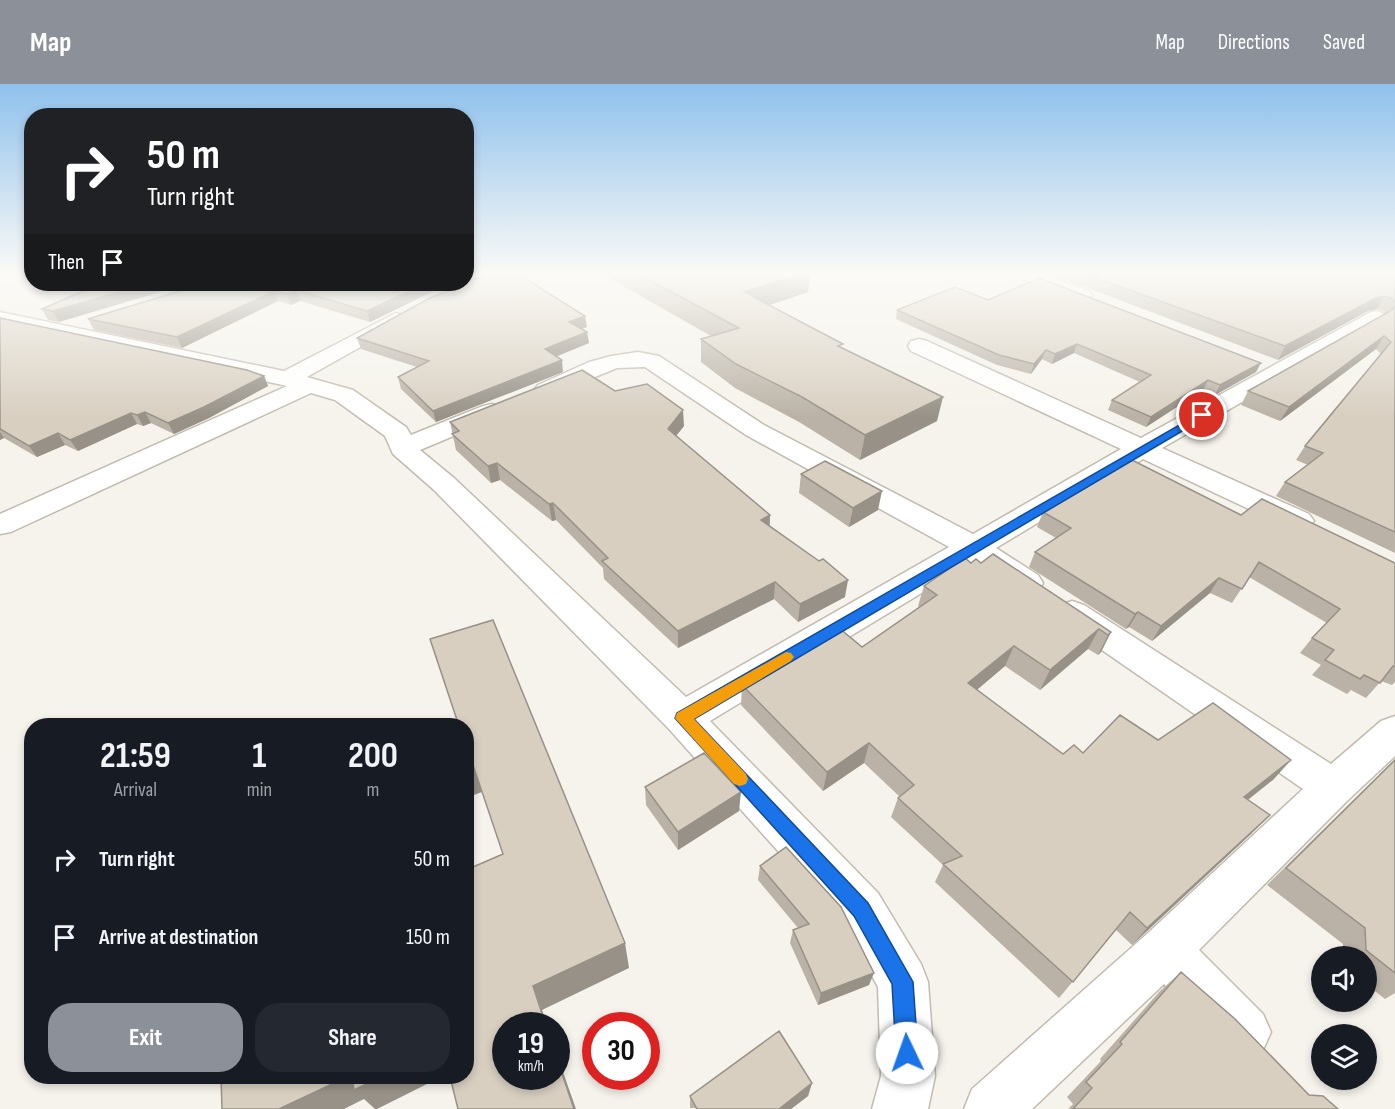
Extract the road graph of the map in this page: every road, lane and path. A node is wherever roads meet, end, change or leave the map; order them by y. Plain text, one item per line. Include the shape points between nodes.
1 (18, 322) edge
2 (88, 322) edge
3 (393, 322) edge
4 (1366, 322) edge
5 (28, 324) junction
6 (60, 330) junction
7 (0, 336) edge
8 (919, 346) dead end
9 (298, 382) junction
10 (1144, 447) junction
11 (402, 448) junction
12 (0, 525) edge
13 (1321, 532) edge
14 (973, 547) junction
15 (683, 718) junction
16 (1388, 748) edge
17 (1333, 787) junction
18 (1165, 950) junction
19 (1278, 1067) edge
20 (900, 1109) edge
21 (992, 1109) edge

1 - 5 street
2 - 6 street
3 - 9 street
4 - 10 street via 1269,367
5 - 6 street
5 - 7 street
6 - 9 street
8 - 10 street
9 - 11 street via 344,395 373,413 397,432
9 - 12 street
10 - 13 street
10 - 14 street
11 - 14 street via 617,361 637,357 651,361 755,430
11 - 15 street via 444,484
14 - 15 street
14 - 17 street
15 - 20 street via 861,909 903,982 908,1076
16 - 17 street
17 - 18 street
18 - 19 street
18 - 21 street

